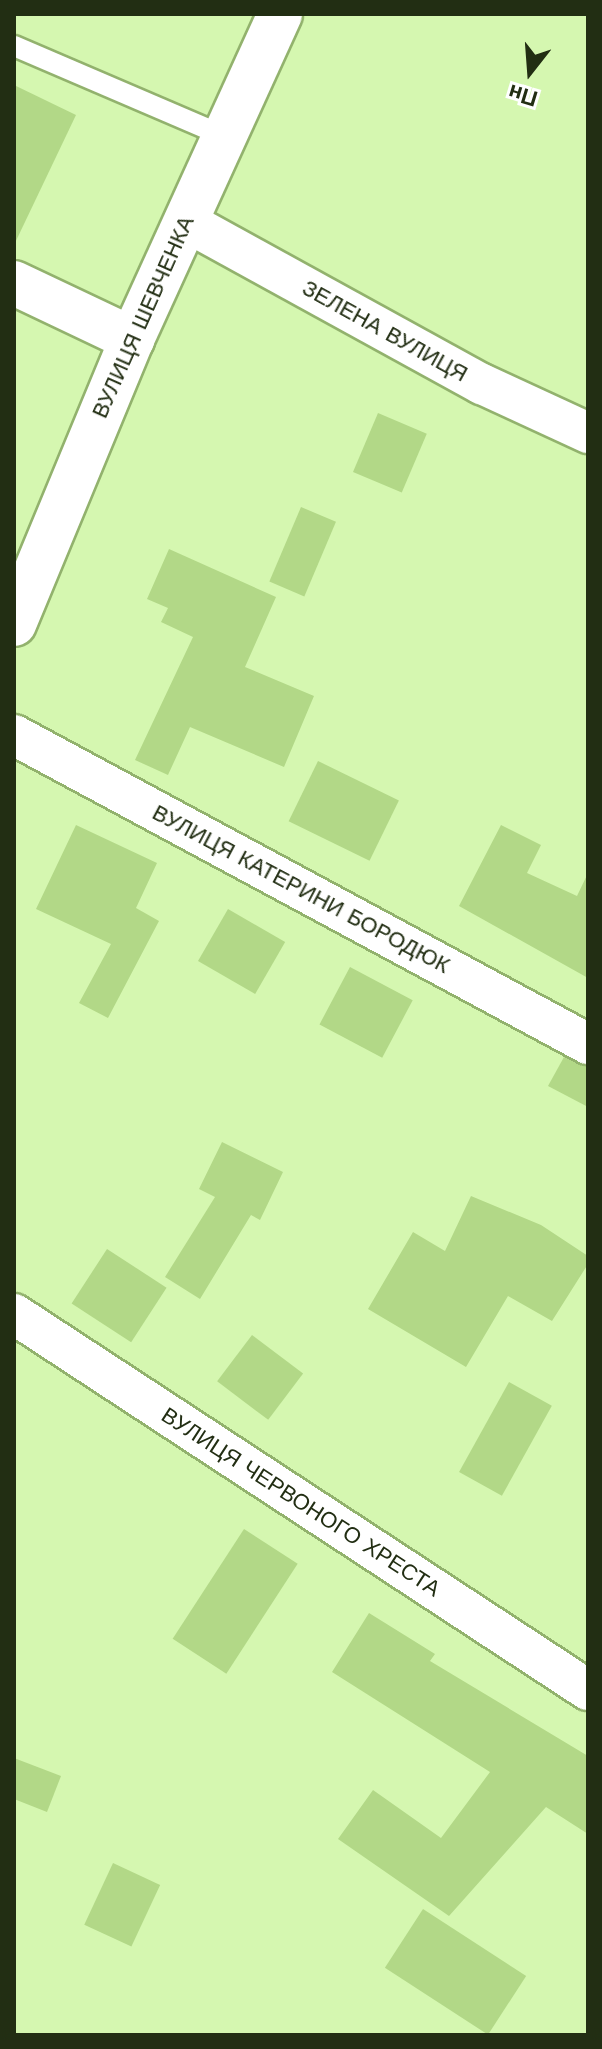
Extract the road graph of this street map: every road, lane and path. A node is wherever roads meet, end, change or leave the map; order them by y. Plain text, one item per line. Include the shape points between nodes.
1 (280, 14) edge
2 (14, 46) edge
3 (224, 136) junction
4 (185, 221) junction
5 (14, 283) edge
6 (132, 339) junction
7 (588, 433) edge
8 (14, 624) edge
9 (14, 735) edge
10 (588, 1044) edge
11 (14, 1314) edge
12 (588, 1690) edge

1 - 3 street, ВУЛИЦЯ ШЕВЧЕНКА
2 - 3 lane
3 - 4 street, ВУЛИЦЯ ШЕВЧЕНКА
4 - 6 street, ВУЛИЦЯ ШЕВЧЕНКА
4 - 7 street, ЗЕЛЕНА ВУЛИЦЯ via 482,384
5 - 6 street
6 - 8 street, ВУЛИЦЯ ШЕВЧЕНКА
9 - 10 street, ВУЛИЦЯ КАТЕРИНИ БОРОДЮК
11 - 12 street, ВУЛИЦЯ ЧЕРВОНОГО ХРЕСТА

